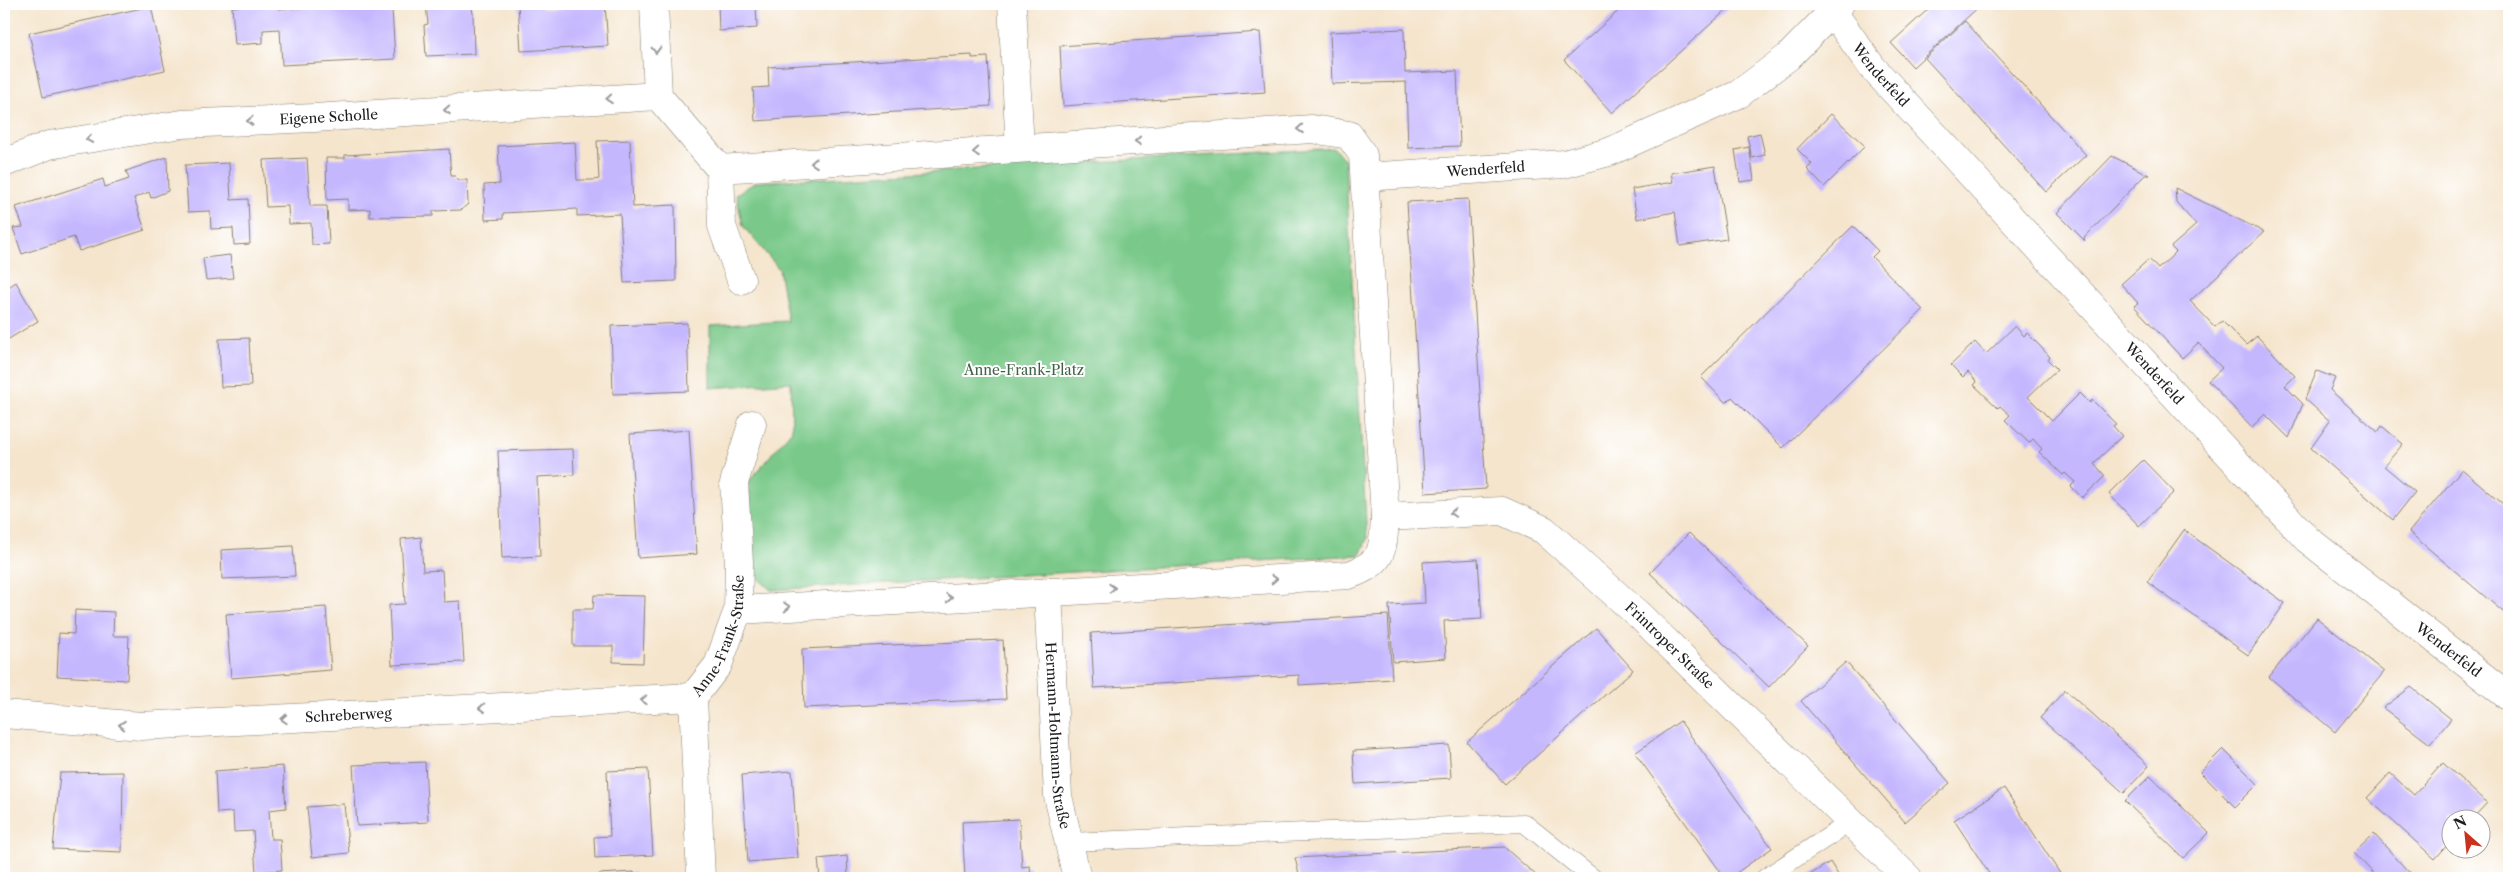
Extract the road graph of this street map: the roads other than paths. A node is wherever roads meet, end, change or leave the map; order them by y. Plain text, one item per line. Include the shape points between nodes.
1 (654, 4) edge
2 (1012, 4) edge
3 (1833, 7) edge
4 (658, 96) junction
5 (1020, 148) junction
6 (4, 163) edge
7 (720, 169) junction
8 (1365, 177) junction
9 (741, 280) dead end
10 (752, 424) dead end
11 (1385, 517) junction
12 (1048, 592) junction
13 (738, 610) junction
14 (692, 697) junction
15 (2509, 697) edge
16 (4, 714) edge
17 (1849, 823) junction
18 (1069, 842) junction
19 (701, 878) edge
20 (1076, 878) edge
21 (1592, 878) edge
22 (1765, 878) edge
23 (1908, 878) edge

1 -> 4 street
2 - 5 street
3 - 8 street, Wenderfeld via 1788,57 1739,94 1608,152 1564,164
3 - 15 street, Wenderfeld via 1872,67 2307,539
4 -> 6 street, Eigene Scholle via 182,124 49,145
4 - 7 street
5 -> 7 street
8 -> 5 street via 1363,155 1349,135 1312,129
7 - 9 street via 722,226
8 - 11 street
10 - 13 street, Anne-Frank-Straße via 734,483 739,562
12 -> 11 street via 1350,575 1369,568 1383,548
17 -> 11 street, Frintroper Straße via 1641,617 1544,530 1502,511
13 -> 12 street
12 - 18 street, Hermann-Holtmann-Straße via 1058,796
13 - 14 street, Anne-Frank-Straße via 718,665
14 -> 16 street, Schreberweg via 140,726
14 - 19 street, Anne-Frank-Straße
17 - 22 lane
17 - 23 street, Frintroper Straße
18 - 20 street, Hermann-Holtmann-Straße
18 - 21 lane via 1524,823

